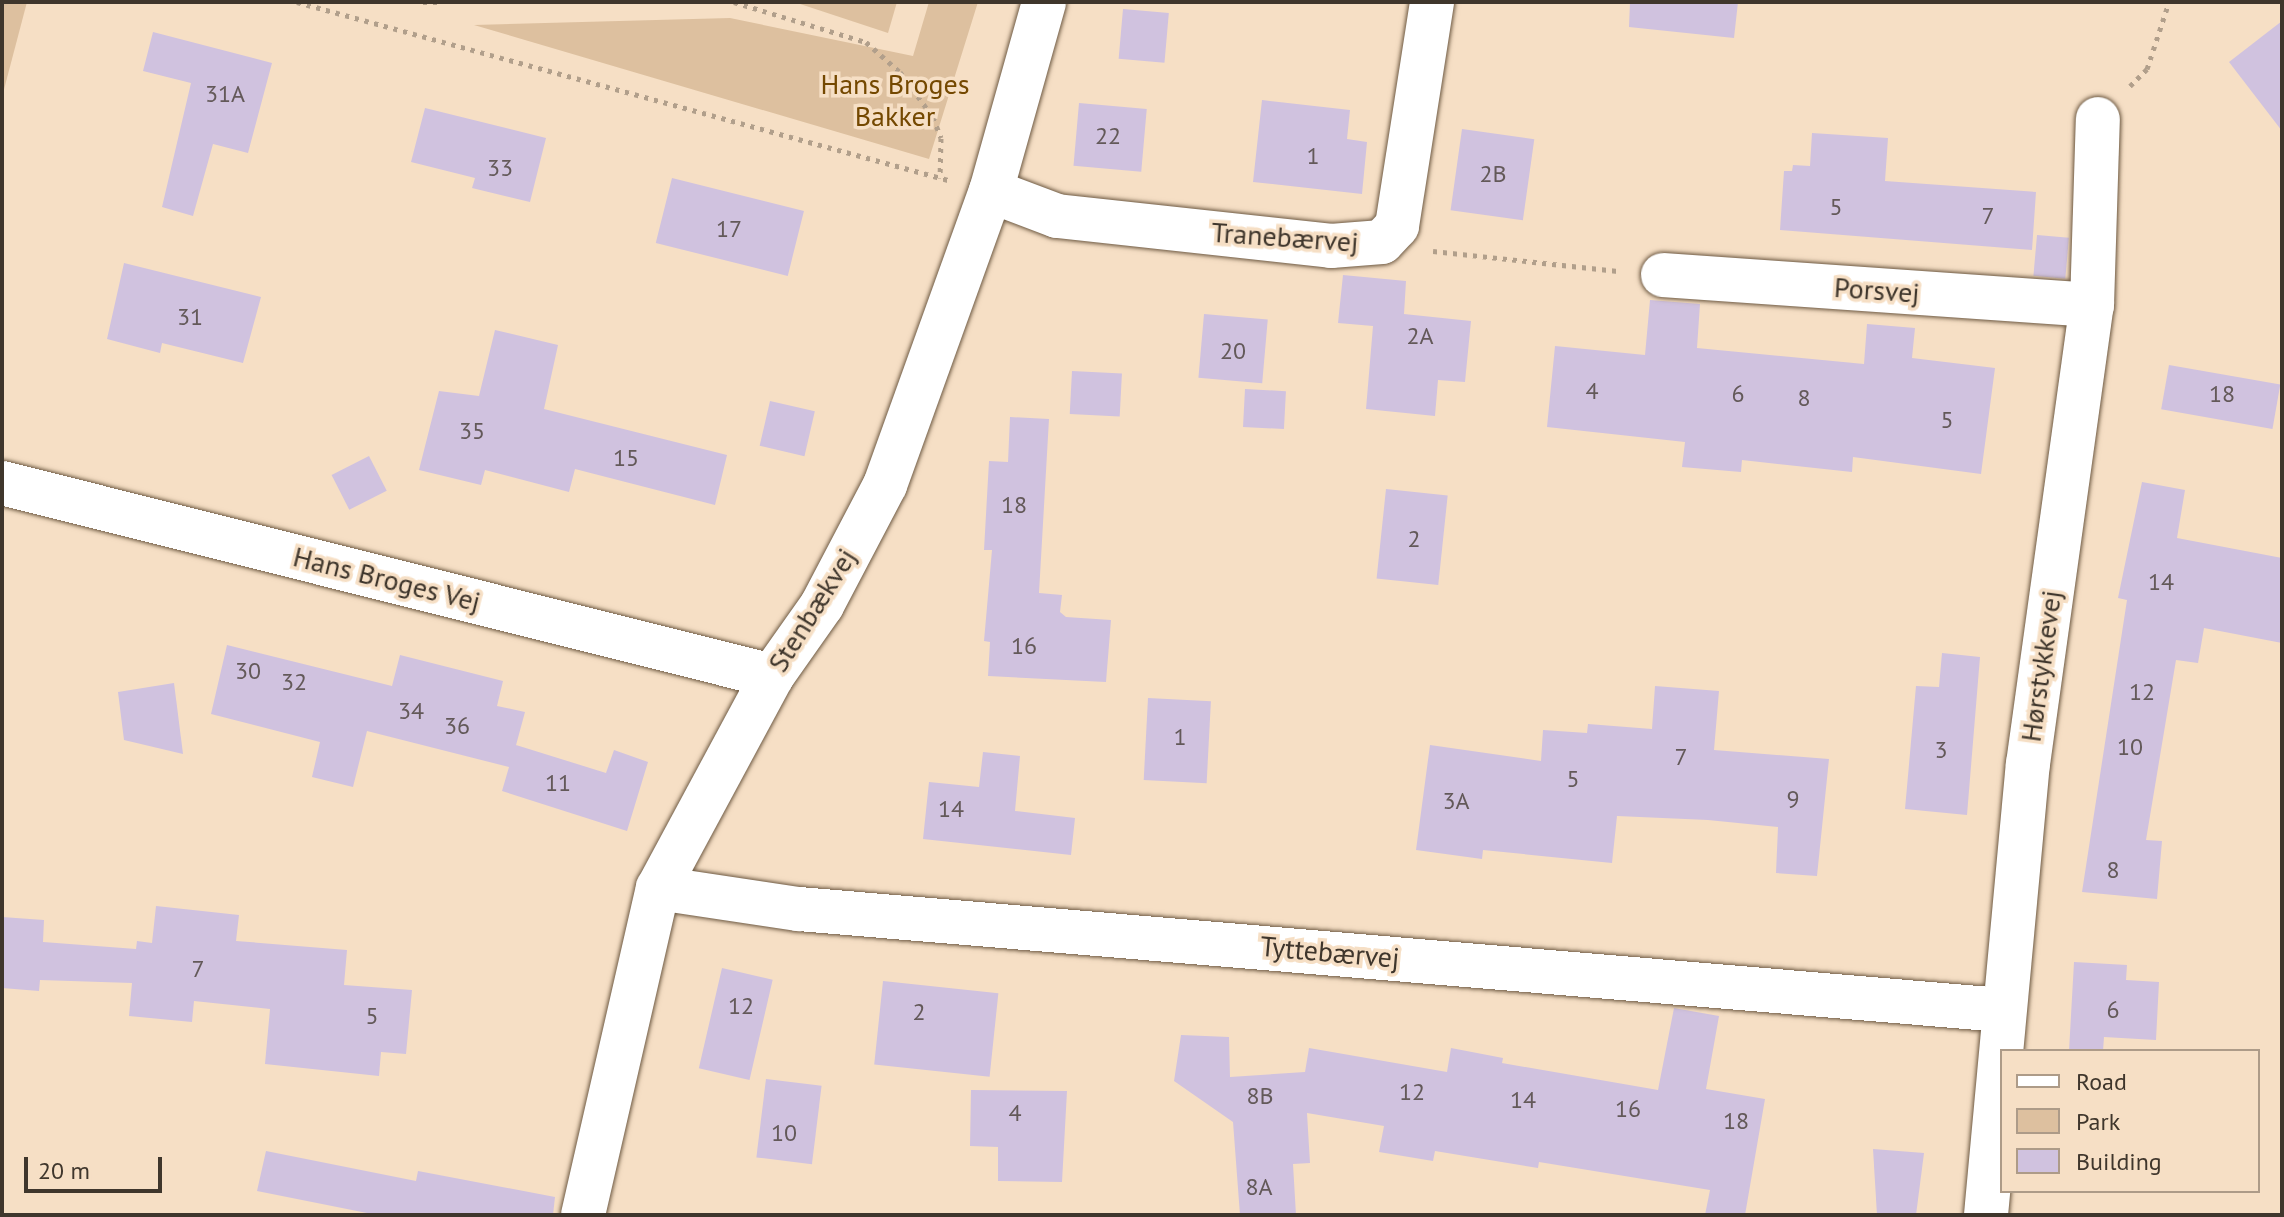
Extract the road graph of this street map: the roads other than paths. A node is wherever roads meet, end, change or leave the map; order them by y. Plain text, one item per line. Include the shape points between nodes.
1 (1044, 2) edge
2 (1432, 2) edge
3 (2098, 119) road end
4 (991, 191) junction
5 (1663, 275) road end
6 (2092, 305) junction
7 (2, 483) edge
8 (772, 676) junction
9 (658, 888) junction
10 (2003, 1010) junction
11 (583, 1215) edge
12 (1986, 1215) edge

1 - 4 street, Stenbækvej
2 - 4 street, Tranebærvej via 1393,233 1371,244 1323,245 1057,216
3 - 6 street, Hørstykkevej
4 - 8 street, Stenbækvej via 885,485 822,605
5 - 6 street, Porsvej
6 - 10 street, Hørstykkevej via 2028,764
7 - 8 street, Hans Broges Vej
8 - 9 street, Stenbækvej
9 - 10 street, Tyttebærvej via 799,909
9 - 11 street, Stenbækvej
10 - 12 street, Hørstykkevej

